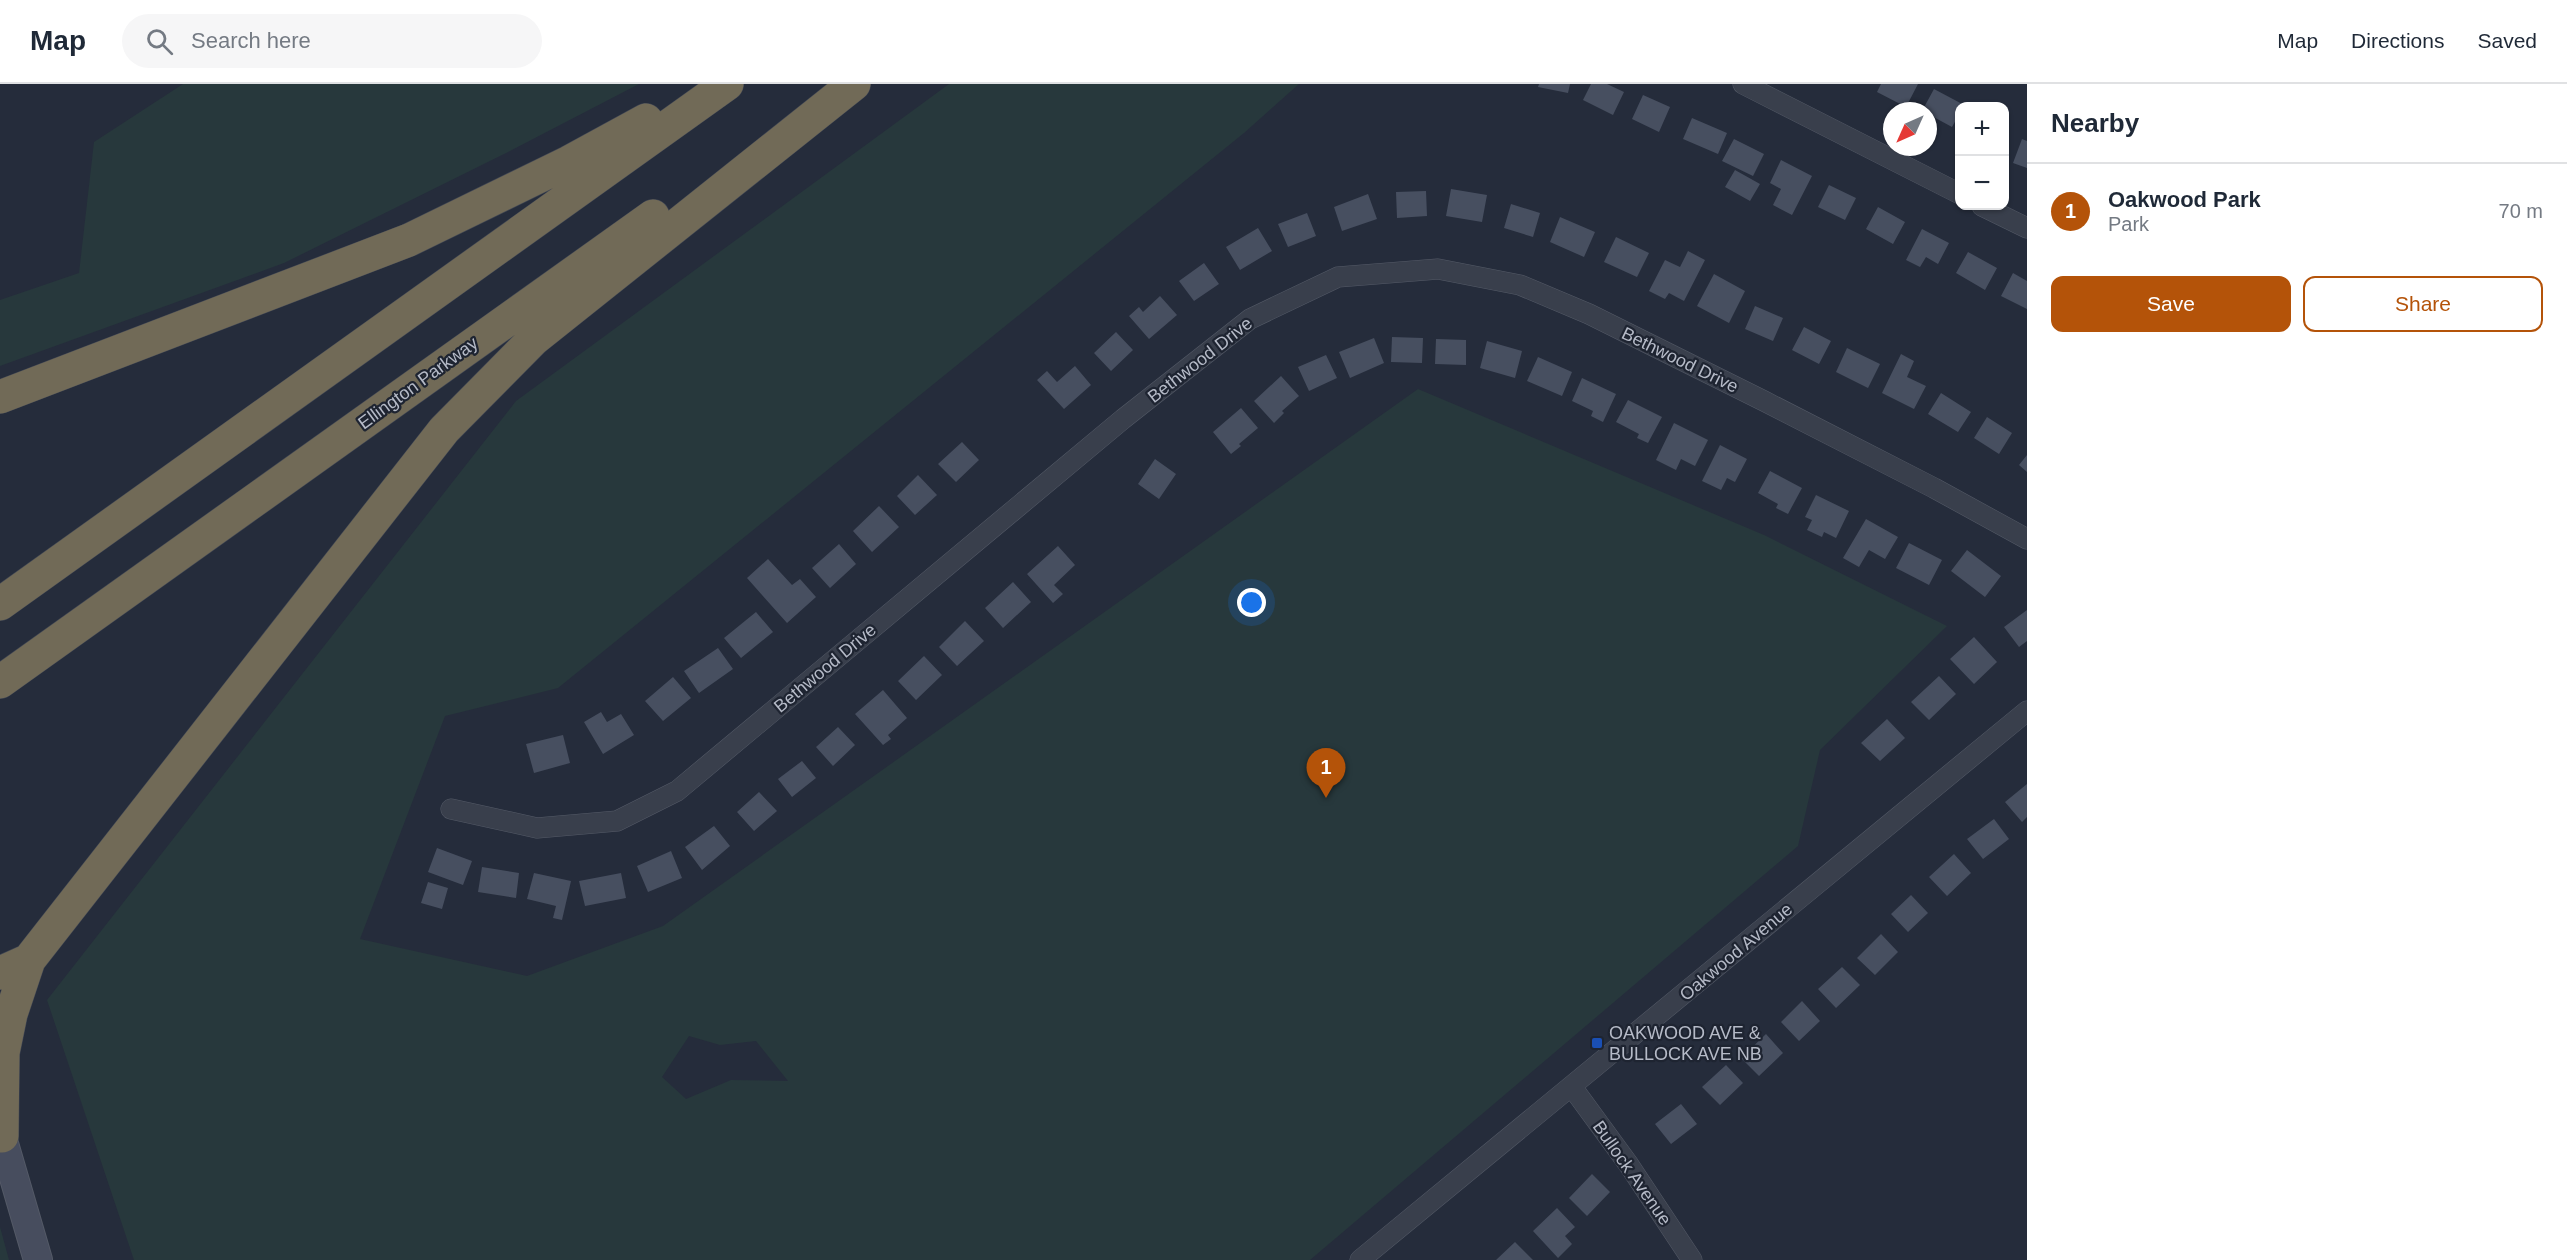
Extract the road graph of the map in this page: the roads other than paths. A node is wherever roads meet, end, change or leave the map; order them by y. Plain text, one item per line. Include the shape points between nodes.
1 (711, 84) edge
2 (727, 84) edge
3 (837, 84) edge
4 (854, 84) edge
5 (1743, 84) edge
6 (1955, 192) edge
7 (1990, 210) edge
8 (2027, 228) edge
9 (0, 397) edge
10 (2027, 539) edge
11 (0, 604) edge
12 (0, 682) edge
13 (2027, 711) edge
14 (452, 809) dead end
15 (29, 960) junction
16 (0, 973) edge
17 (1572, 1087) junction
18 (1, 1134) edge
19 (38, 1260) edge
20 (1360, 1260) edge
21 (1692, 1260) edge

1 - 9 highway via 569,162 409,240
2 - 11 highway
3 - 12 highway, Ellington Parkway
4 - 15 highway via 534,339 444,430
5 - 6 street
7 - 8 street
10 - 14 street, Bethwood Drive via 1764,401 1589,314 1520,285 1438,269 1338,277 1250,319 1123,419 676,791 617,821 537,828
13 - 17 street, Oakwood Avenue
15 - 16 highway
15 - 18 highway via 3,1053
17 - 20 street, Oakwood Avenue
17 - 21 street, Bullock Avenue
18 - 19 main road

